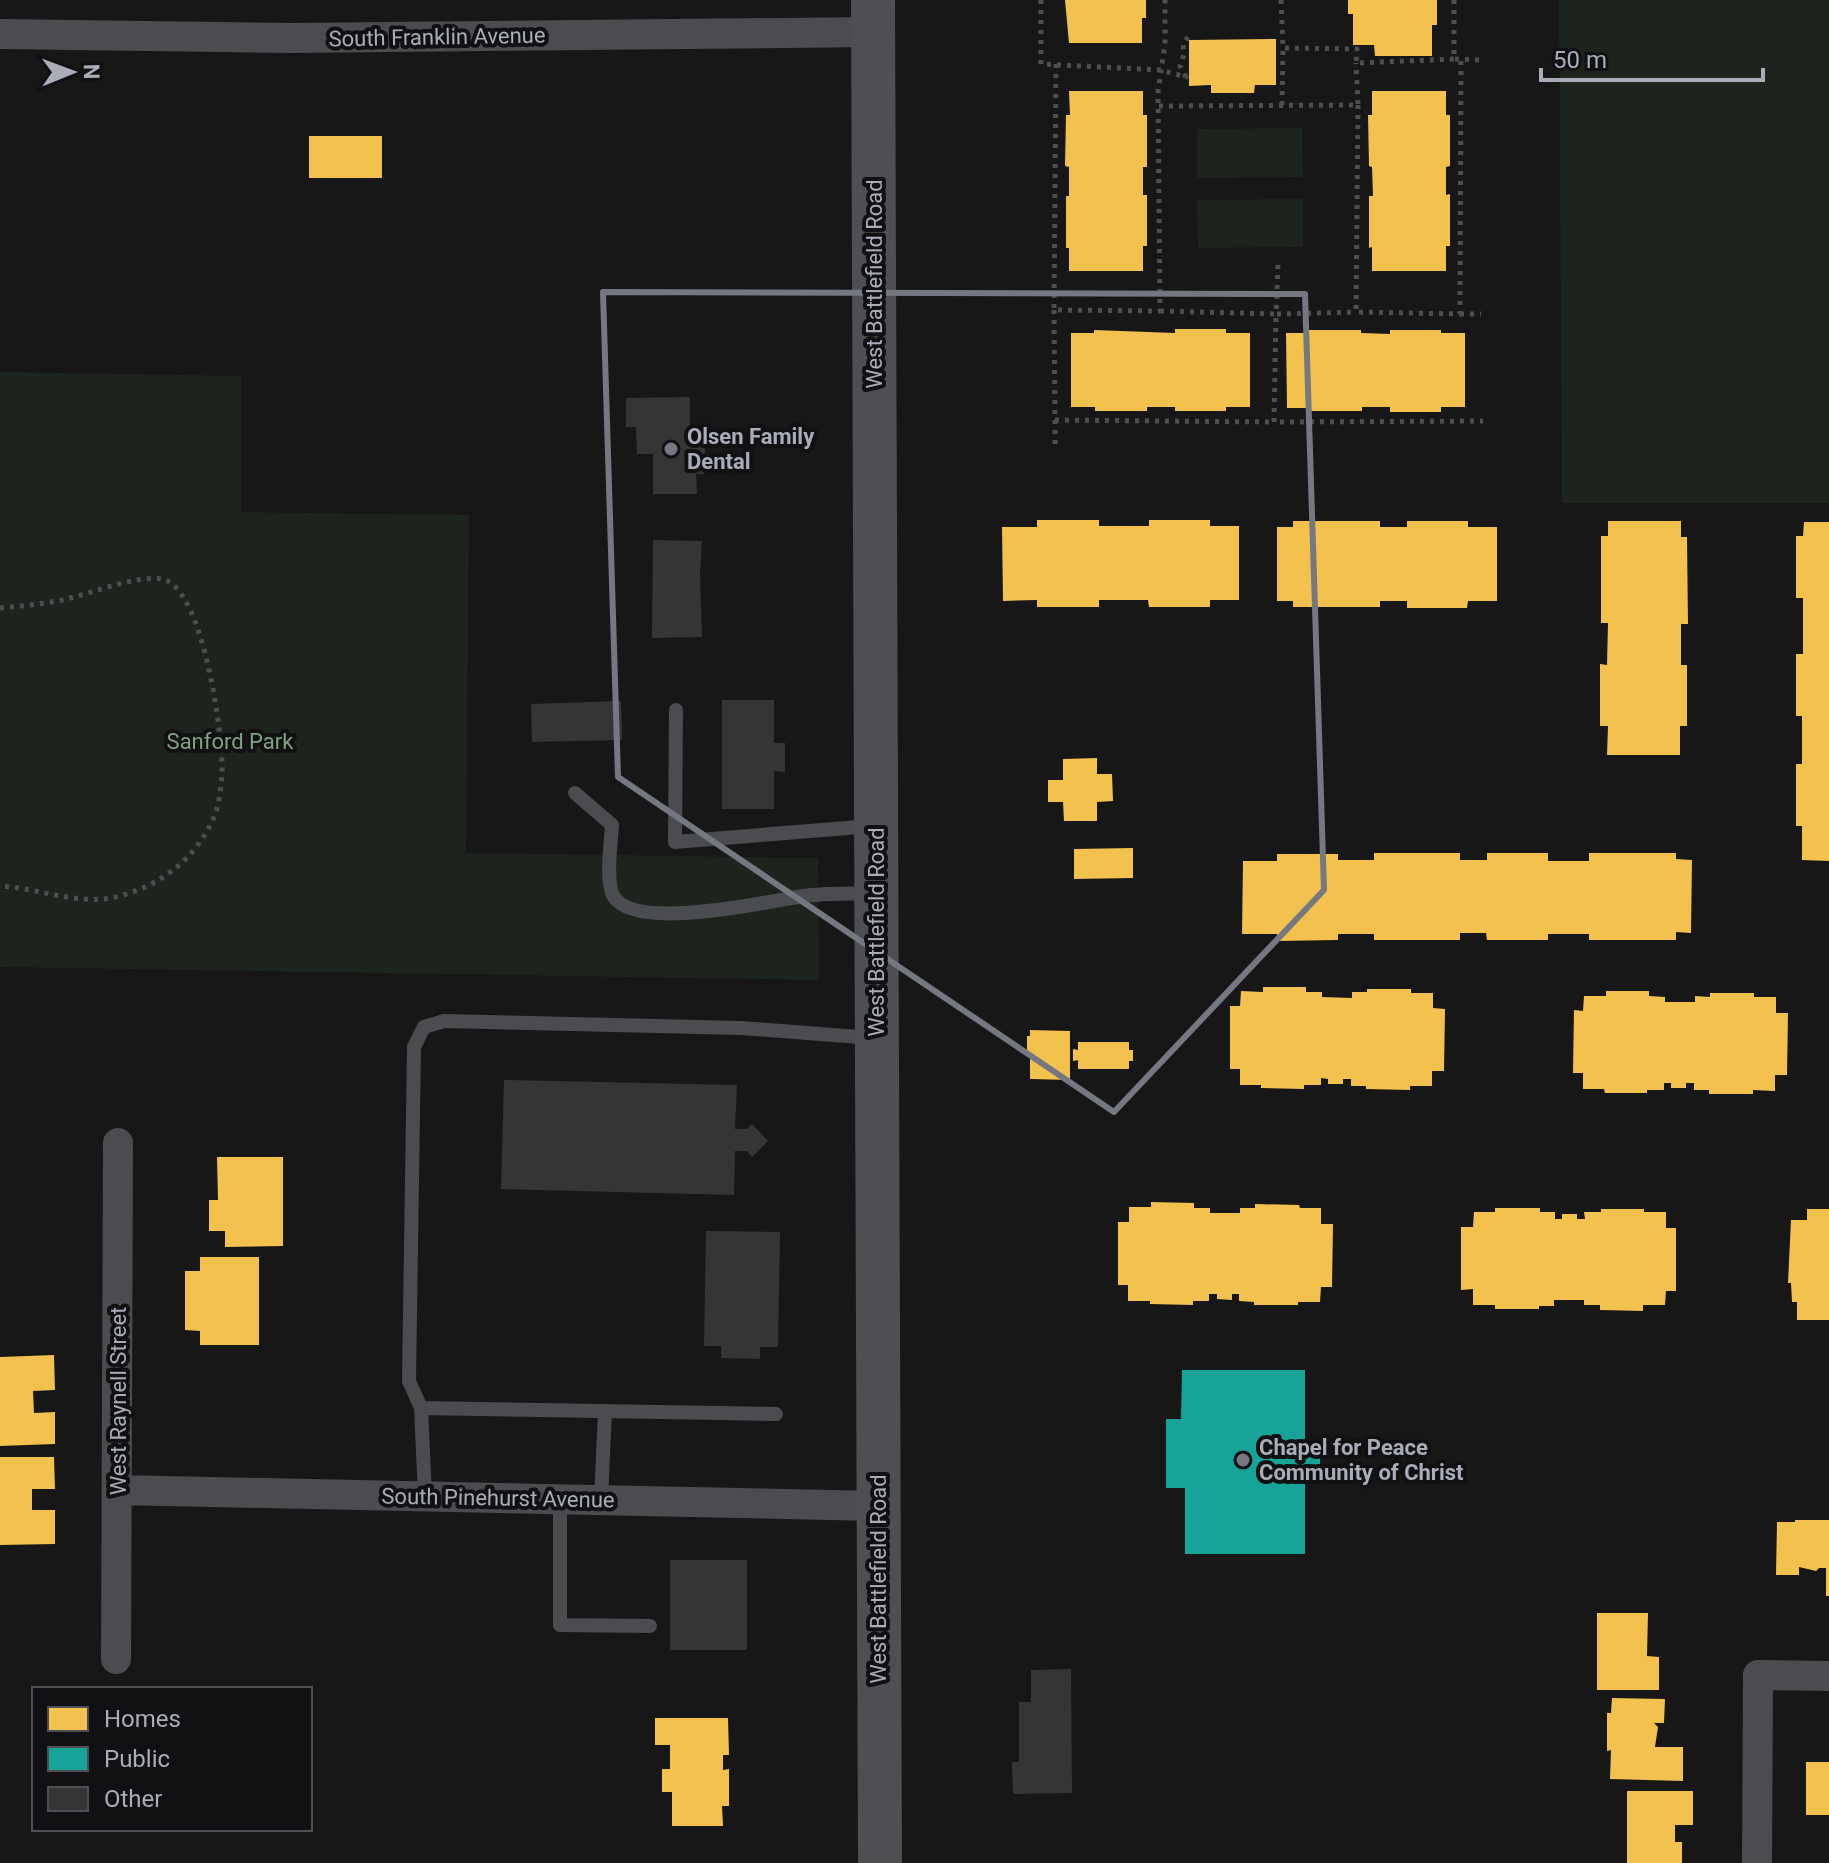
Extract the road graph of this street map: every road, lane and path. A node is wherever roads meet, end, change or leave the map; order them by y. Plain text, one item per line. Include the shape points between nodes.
1 (1041, 0) edge
2 (1165, 0) edge
3 (1281, 0) edge
4 (1454, 0) edge
5 (873, 16) edge
6 (1191, 33) dead end
7 (0, 34) edge
8 (1283, 48) junction
9 (1457, 59) junction
10 (1481, 60) dead end
11 (1356, 63) junction
12 (1056, 64) junction
13 (1161, 70) junction
14 (1282, 105) junction
15 (1358, 105) junction
16 (1159, 106) junction
17 (1278, 265) dead end
18 (1054, 310) junction
19 (1160, 311) junction
20 (1356, 312) junction
21 (1276, 314) junction
22 (1460, 314) junction
23 (1481, 314) dead end
24 (1055, 420) junction
25 (1483, 421) dead end
26 (1274, 422) junction
27 (1055, 449) dead end
28 (0, 608) edge
29 (676, 710) dead end
30 (575, 793) dead end
31 (875, 826) junction
32 (0, 886) edge
33 (876, 892) junction
34 (876, 1038) junction
35 (118, 1143) dead end
36 (421, 1408) junction
37 (605, 1411) junction
38 (776, 1414) dead end
39 (118, 1490) junction
40 (425, 1496) junction
41 (560, 1499) junction
42 (601, 1500) junction
43 (877, 1506) junction
44 (650, 1626) dead end
45 (116, 1659) dead end
46 (1829, 1676) edge
47 (880, 1863) edge
48 (1757, 1863) edge

1 - 12 path via 1041,64
2 - 13 path
3 - 8 path
4 - 9 path
5 - 7 street, South Franklin Avenue via 292,38
5 - 31 main road, West Battlefield Road
6 - 13 path via 1183,44 1180,66 1186,77
8 - 11 path via 1357,49
8 - 14 path
9 - 10 path
9 - 11 path
9 - 22 path
11 - 15 path
12 - 13 path
12 - 18 path
13 - 16 path
14 - 15 path
14 - 16 path
15 - 20 path
16 - 19 path
17 - 21 path
18 - 19 path
18 - 24 path
19 - 21 path
20 - 21 path
20 - 22 path
21 - 26 path
22 - 23 path
24 - 26 path
24 - 27 path
25 - 26 path
28 - 32 path via 137,581 162,579 177,585 203,642 222,774 215,815 196,850 154,882 102,900
29 - 31 lane via 675,842
30 - 33 lane via 612,825 613,896 639,911 700,913 806,896
31 - 33 main road, West Battlefield Road
33 - 34 main road, West Battlefield Road
34 - 36 lane via 634,1025 444,1021 424,1027 414,1047 409,1381
34 - 43 main road, West Battlefield Road
35 - 39 street, West Raynell Street
36 - 37 lane
36 - 40 lane
37 - 38 lane
37 - 42 lane
39 - 40 street, South Pinehurst Avenue
39 - 45 street, West Raynell Street
40 - 41 street, South Pinehurst Avenue
41 - 42 street, South Pinehurst Avenue
41 - 44 lane via 560,1625
42 - 43 street, South Pinehurst Avenue
43 - 47 main road, West Battlefield Road
46 - 48 street via 1758,1675

